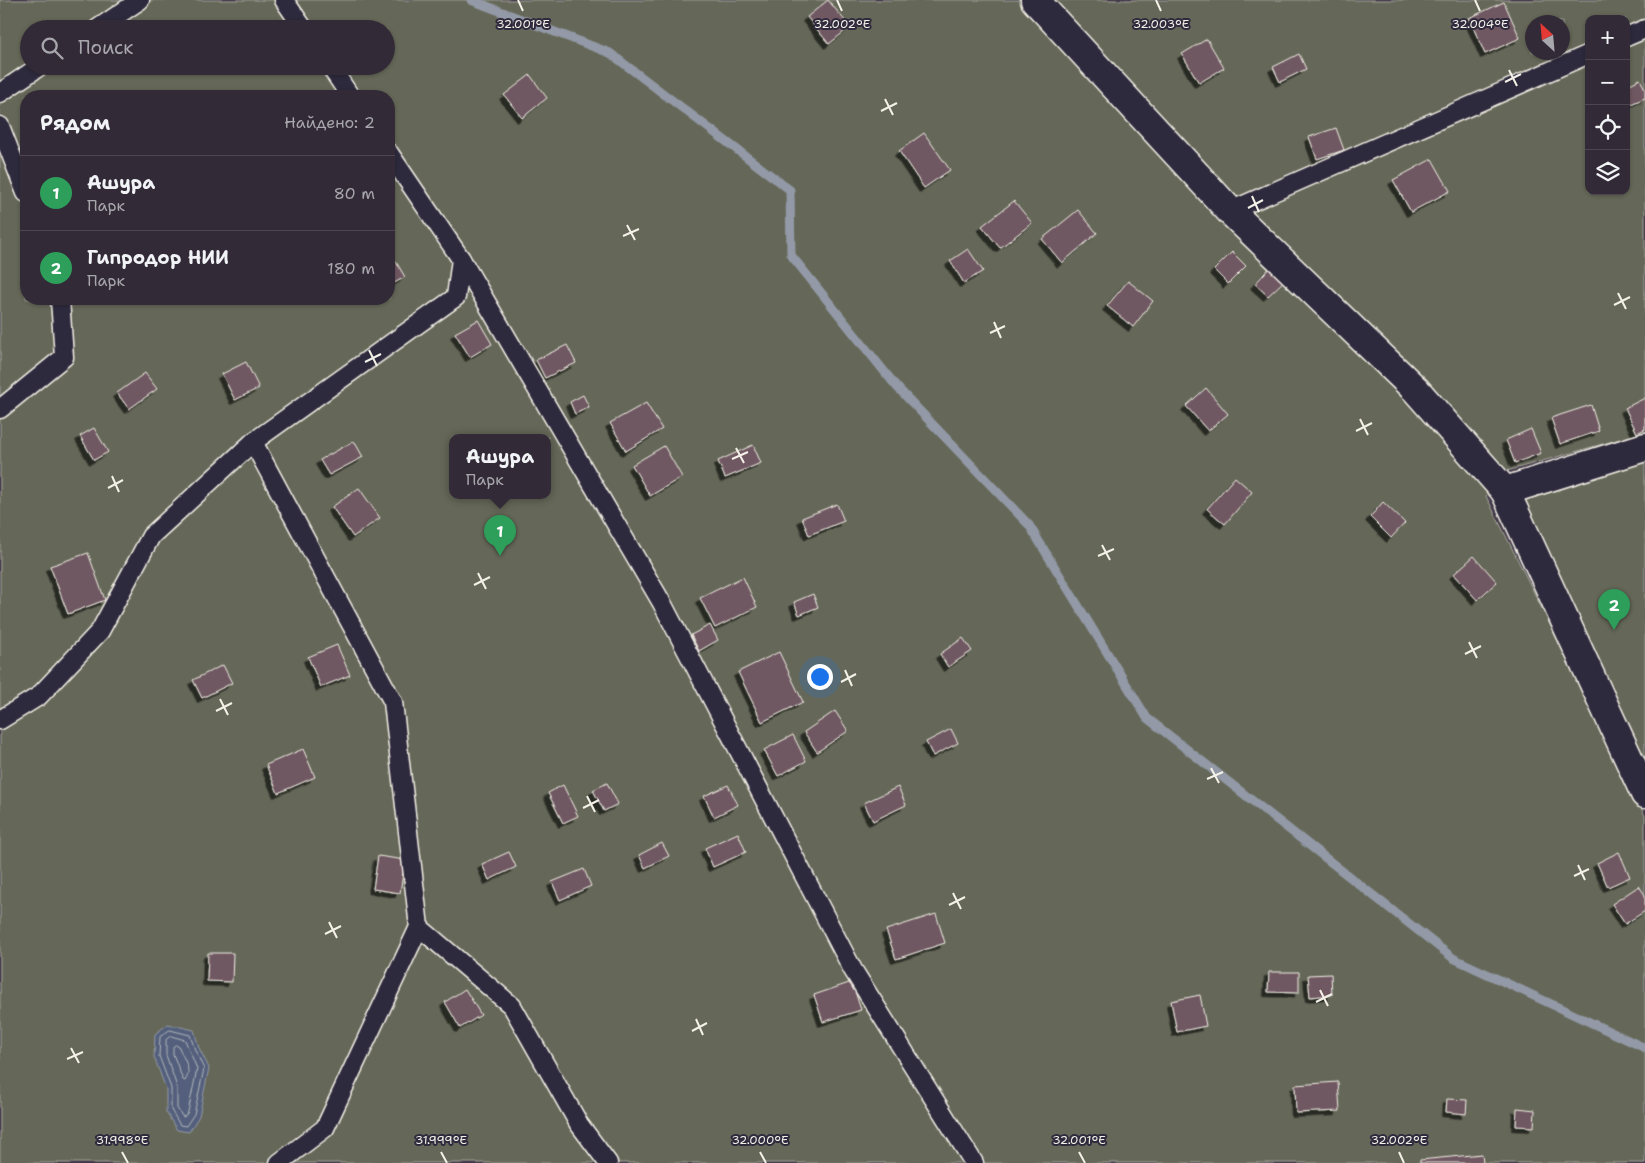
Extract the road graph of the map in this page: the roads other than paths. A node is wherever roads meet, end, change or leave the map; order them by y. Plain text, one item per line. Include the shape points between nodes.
1 (140, 0) edge
2 (284, 0) edge
3 (1035, 0) edge
4 (110, 20) edge
5 (298, 20) edge
6 (1645, 29) edge
7 (1630, 35) edge
8 (1585, 56) edge
9 (27, 75) edge
10 (336, 75) edge
11 (346, 90) edge
12 (0, 93) edge
13 (0, 126) edge
14 (395, 162) edge
15 (20, 178) edge
16 (1230, 211) junction
17 (461, 259) junction
18 (60, 305) edge
19 (0, 409) edge
20 (253, 442) junction
21 (1645, 447) edge
22 (1505, 491) junction
23 (0, 720) edge
24 (1645, 794) edge
25 (419, 927) junction
26 (279, 1163) edge
27 (608, 1163) edge
28 (974, 1163) edge

1 - 4 lane
2 - 5 lane
3 - 16 street
6 - 7 lane
8 - 16 lane
9 - 12 lane
10 - 11 lane
13 - 15 lane
14 - 17 lane
16 - 22 street via 1416,390
17 - 20 lane via 456,298
17 - 28 lane via 662,603 852,970
18 - 19 lane via 64,357
20 - 23 lane via 151,536 100,631 39,696
20 - 25 lane via 393,702
21 - 22 street
22 - 24 street
25 - 26 lane via 325,1128
25 - 27 lane via 512,1006 578,1124

